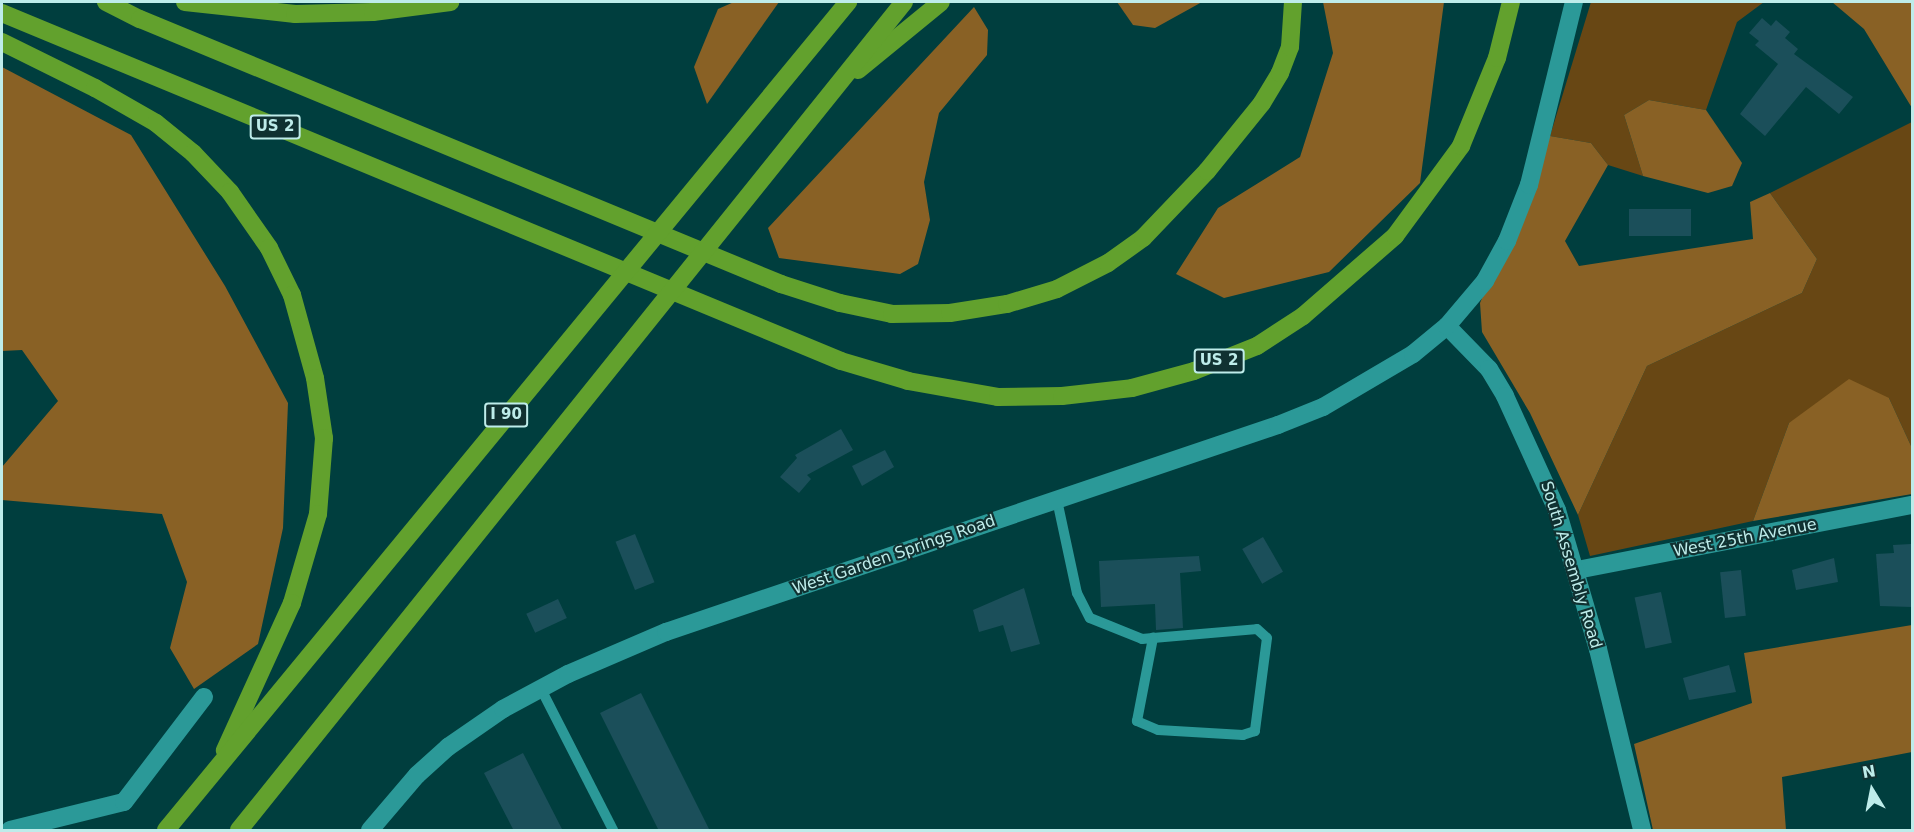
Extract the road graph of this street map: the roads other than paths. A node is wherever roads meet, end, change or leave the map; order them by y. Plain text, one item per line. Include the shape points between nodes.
1 (106, 2) edge
2 (185, 2) edge
3 (450, 2) edge
4 (848, 2) edge
5 (904, 2) edge
6 (941, 2) edge
7 (1293, 2) edge
8 (1510, 2) edge
9 (1574, 2) edge
10 (2, 13) edge
11 (2, 42) edge
12 (824, 98) junction
13 (1447, 326) junction
14 (1057, 500) junction
15 (1912, 505) edge
16 (1576, 570) junction
17 (1153, 638) junction
18 (541, 689) junction
19 (204, 698) dead end
20 (215, 772) junction
21 (10, 831) edge
22 (166, 831) edge
23 (239, 831) edge
24 (369, 831) edge
25 (613, 831) edge
26 (1642, 831) edge

1 - 7 highway via 781,284 892,314 950,313 1007,304 1057,289 1108,263 1143,238 1207,171 1262,103 1290,47
2 - 3 highway via 295,14 373,12
4 - 20 highway, I 90
5 - 12 highway
6 - 12 highway
8 - 10 highway, US 2 via 1497,58 1479,106 1461,146 1430,194 1395,236 1303,316 1257,346 1194,371 1131,388 1062,396 998,397 908,381 841,361
9 - 13 street, West Garden Springs Road via 1529,184 1485,281
11 - 20 highway via 95,87 156,123 194,153 230,192 268,248 292,295 315,378 324,438 318,514 292,603
12 - 23 highway
13 - 14 street, West Garden Springs Road via 1413,354 1323,407
13 - 16 street, South Assembly Road via 1489,369 1521,425 1557,510
14 - 17 lane via 1077,593 1090,618 1142,639
14 - 18 street, West Garden Springs Road via 666,632
15 - 16 street, West 25th Avenue
16 - 26 street, South Assembly Road
17 - 17 lane via 1257,629 1267,638 1255,731 1243,735 1158,730 1137,721
18 - 24 street, West Garden Springs Road via 448,747 417,775
18 - 25 lane
19 - 21 street via 124,802
20 - 22 highway, I 90

